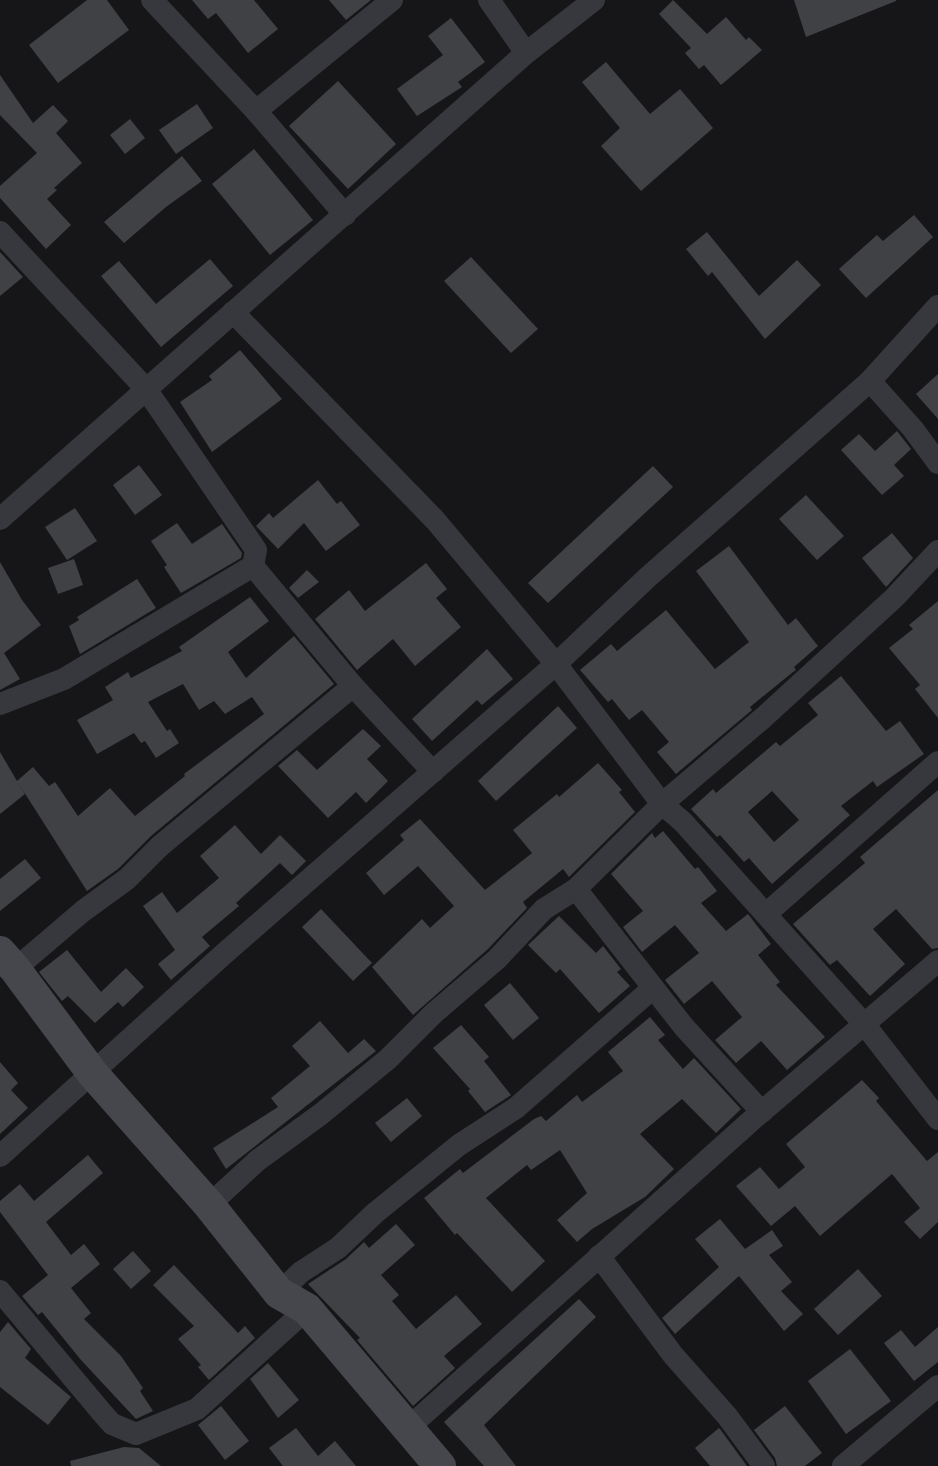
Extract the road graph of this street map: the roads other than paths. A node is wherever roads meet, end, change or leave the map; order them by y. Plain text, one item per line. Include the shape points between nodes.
1 (152, 0) edge
2 (392, 0) edge
3 (489, 0) edge
4 (594, 0) edge
5 (526, 53) junction
6 (256, 111) junction
7 (345, 215) junction
8 (0, 232) edge
9 (938, 306) edge
10 (233, 312) junction
11 (870, 381) junction
12 (146, 389) junction
13 (938, 463) edge
14 (0, 519) edge
15 (938, 550) edge
16 (253, 566) junction
17 (556, 664) junction
18 (353, 686) junction
19 (0, 704) edge
20 (938, 762) edge
21 (433, 772) junction
22 (662, 804) junction
23 (576, 889) junction
24 (766, 914) junction
25 (8, 961) edge
26 (938, 961) edge
27 (653, 987) junction
28 (865, 1025) junction
29 (93, 1074) junction
30 (762, 1112) junction
31 (938, 1119) edge
32 (0, 1156) edge
33 (209, 1205) junction
34 (599, 1256) junction
35 (0, 1291) edge
36 (279, 1293) junction
37 (307, 1309) junction
38 (938, 1386) edge
39 (407, 1429) junction
40 (440, 1466) edge
41 (764, 1466) edge
42 (843, 1466) edge

1 - 6 street
2 - 6 street
3 - 5 street
4 - 5 street
5 - 7 street
6 - 7 street
7 - 10 street
8 - 12 street
9 - 11 street
10 - 12 street
10 - 17 street via 435,520
11 - 13 street
11 - 17 street via 648,576
12 - 14 street
12 - 16 street via 256,550
15 - 22 street via 894,598 764,718
16 - 18 street
16 - 19 street via 64,679
17 - 21 street
17 - 22 street
18 - 21 street
18 - 25 street via 160,846 127,879
20 - 24 street
21 - 29 street
22 - 23 street
22 - 24 street
23 - 27 street
23 - 33 street via 544,909 497,959 388,1059 258,1160
24 - 28 street
25 - 29 street
26 - 28 street
27 - 30 street
27 - 36 street via 516,1108 459,1145
28 - 30 street
28 - 31 street
29 - 32 street
29 - 33 street
30 - 34 street
33 - 36 street
34 - 39 street
34 - 41 street
35 - 37 street via 112,1424 136,1434 197,1409
36 - 37 street
37 - 39 street
38 - 42 street
39 - 40 street

